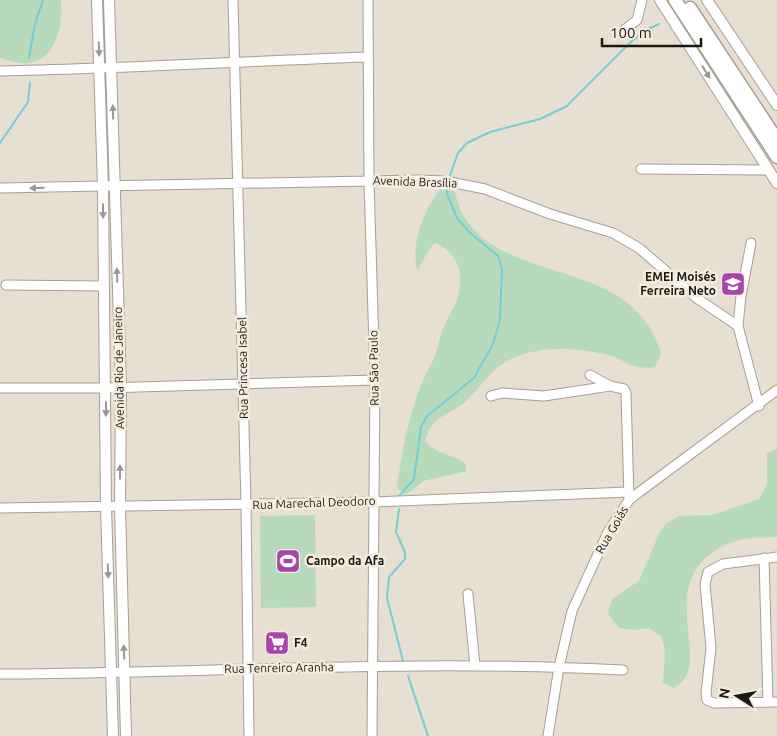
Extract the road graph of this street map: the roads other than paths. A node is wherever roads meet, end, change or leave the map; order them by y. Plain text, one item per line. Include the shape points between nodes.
1 (97, 0) edge
2 (109, 0) edge
3 (233, 0) edge
4 (368, 0) edge
5 (642, 0) edge
6 (660, 0) edge
7 (675, 0) edge
8 (685, 0) edge
9 (706, 0) edge
10 (624, 30) dead end
11 (368, 57) junction
12 (234, 62) junction
13 (112, 69) junction
14 (99, 70) junction
15 (0, 71) edge
16 (777, 105) edge
17 (777, 140) edge
18 (777, 157) edge
19 (642, 169) dead end
20 (768, 170) junction
21 (369, 181) junction
22 (238, 183) junction
23 (777, 183) edge
24 (103, 187) junction
25 (115, 187) junction
26 (0, 188) edge
27 (752, 243) dead end
28 (6, 285) dead end
29 (103, 286) junction
30 (738, 326) junction
31 (590, 375) dead end
32 (375, 380) junction
33 (243, 384) junction
34 (610, 386) junction
35 (121, 387) junction
36 (0, 388) edge
37 (106, 388) junction
38 (777, 390) edge
39 (491, 396) dead end
40 (759, 406) junction
41 (628, 496) junction
42 (373, 502) junction
43 (246, 505) junction
44 (106, 507) junction
45 (120, 507) junction
46 (0, 508) edge
47 (777, 557) edge
48 (764, 558) junction
49 (468, 594) dead end
50 (374, 666) junction
51 (474, 666) junction
52 (559, 667) junction
53 (247, 668) junction
54 (623, 670) dead end
55 (112, 673) junction
56 (125, 673) junction
57 (0, 674) edge
58 (772, 702) edge
59 (112, 736) edge
60 (126, 736) edge
61 (249, 736) edge
62 (372, 736) edge
63 (548, 736) edge

1 -> 14 main road, Avenida Rio de Janeiro
2 - 13 main road, Avenida Rio de Janeiro
3 - 12 street, Rua Princesa Isabel
4 - 11 street, Rua São Paulo
5 - 10 street via 637,20
6 -> 20 main road
7 - 18 highway
8 - 17 highway
9 - 16 main road
11 - 12 street
11 - 21 street, Rua São Paulo
12 - 13 street
12 - 22 street, Rua Princesa Isabel
13 - 14 street
25 -> 13 main road, Avenida Rio de Janeiro
14 - 15 street
14 - 24 main road, Avenida Rio de Janeiro
19 - 20 street
20 - 23 main road
21 - 22 street, Avenida Brasília
21 - 30 street, Avenida Brasília via 449,182 499,193 550,214 613,233 630,241 698,299
21 - 32 street, Rua São Paulo
22 - 25 street, Avenida Brasília
22 - 33 street, Rua Princesa Isabel
24 - 25 street, Avenida Brasília
24 -> 26 street, Avenida Brasília
24 -> 29 main road, Avenida Rio de Janeiro
35 -> 25 main road, Avenida Rio de Janeiro
27 - 30 street
28 - 29 street
29 - 37 main road, Avenida Rio de Janeiro
30 - 40 street
31 - 34 street
32 - 33 street
32 - 42 street, Rua São Paulo
33 - 35 street
33 - 43 street, Rua Princesa Isabel
34 - 39 street via 544,396 502,393
34 - 41 street via 622,388 626,393
35 - 37 street
45 -> 35 main road, Avenida Rio de Janeiro
36 - 37 street
37 -> 44 main road, Avenida Rio de Janeiro
38 - 40 street, Rua Goiás
40 - 41 street, Rua Goiás
41 - 42 street, Rua Marechal Deodoro
41 - 52 street, Rua Goiás via 572,611
42 - 43 street, Rua Marechal Deodoro
42 - 50 street, Rua São Paulo
43 - 45 street, Rua Marechal Deodoro
43 - 53 street, Rua Princesa Isabel
44 - 45 street, Rua Marechal Deodoro
44 - 46 street, Rua Marechal Deodoro
44 -> 55 main road, Avenida Rio de Janeiro
56 -> 45 main road, Avenida Rio de Janeiro
47 - 48 street
48 - 58 street
48 - 58 street via 719,564 708,572 705,584 711,642 706,693 708,701
49 - 51 street
50 - 51 street, Rua Tenreiro Aranha
50 - 53 street, Rua Tenreiro Aranha
50 - 62 street, Rua São Paulo
51 - 52 street, Rua Tenreiro Aranha
52 - 54 street, Rua Tenreiro Aranha
52 - 63 street, Rua Goiás
53 - 56 street, Rua Tenreiro Aranha
53 - 61 street, Rua Princesa Isabel
55 - 56 street, Rua Tenreiro Aranha
55 - 57 street, Rua Tenreiro Aranha
55 - 59 main road, Avenida Rio de Janeiro
56 - 60 main road, Avenida Rio de Janeiro

